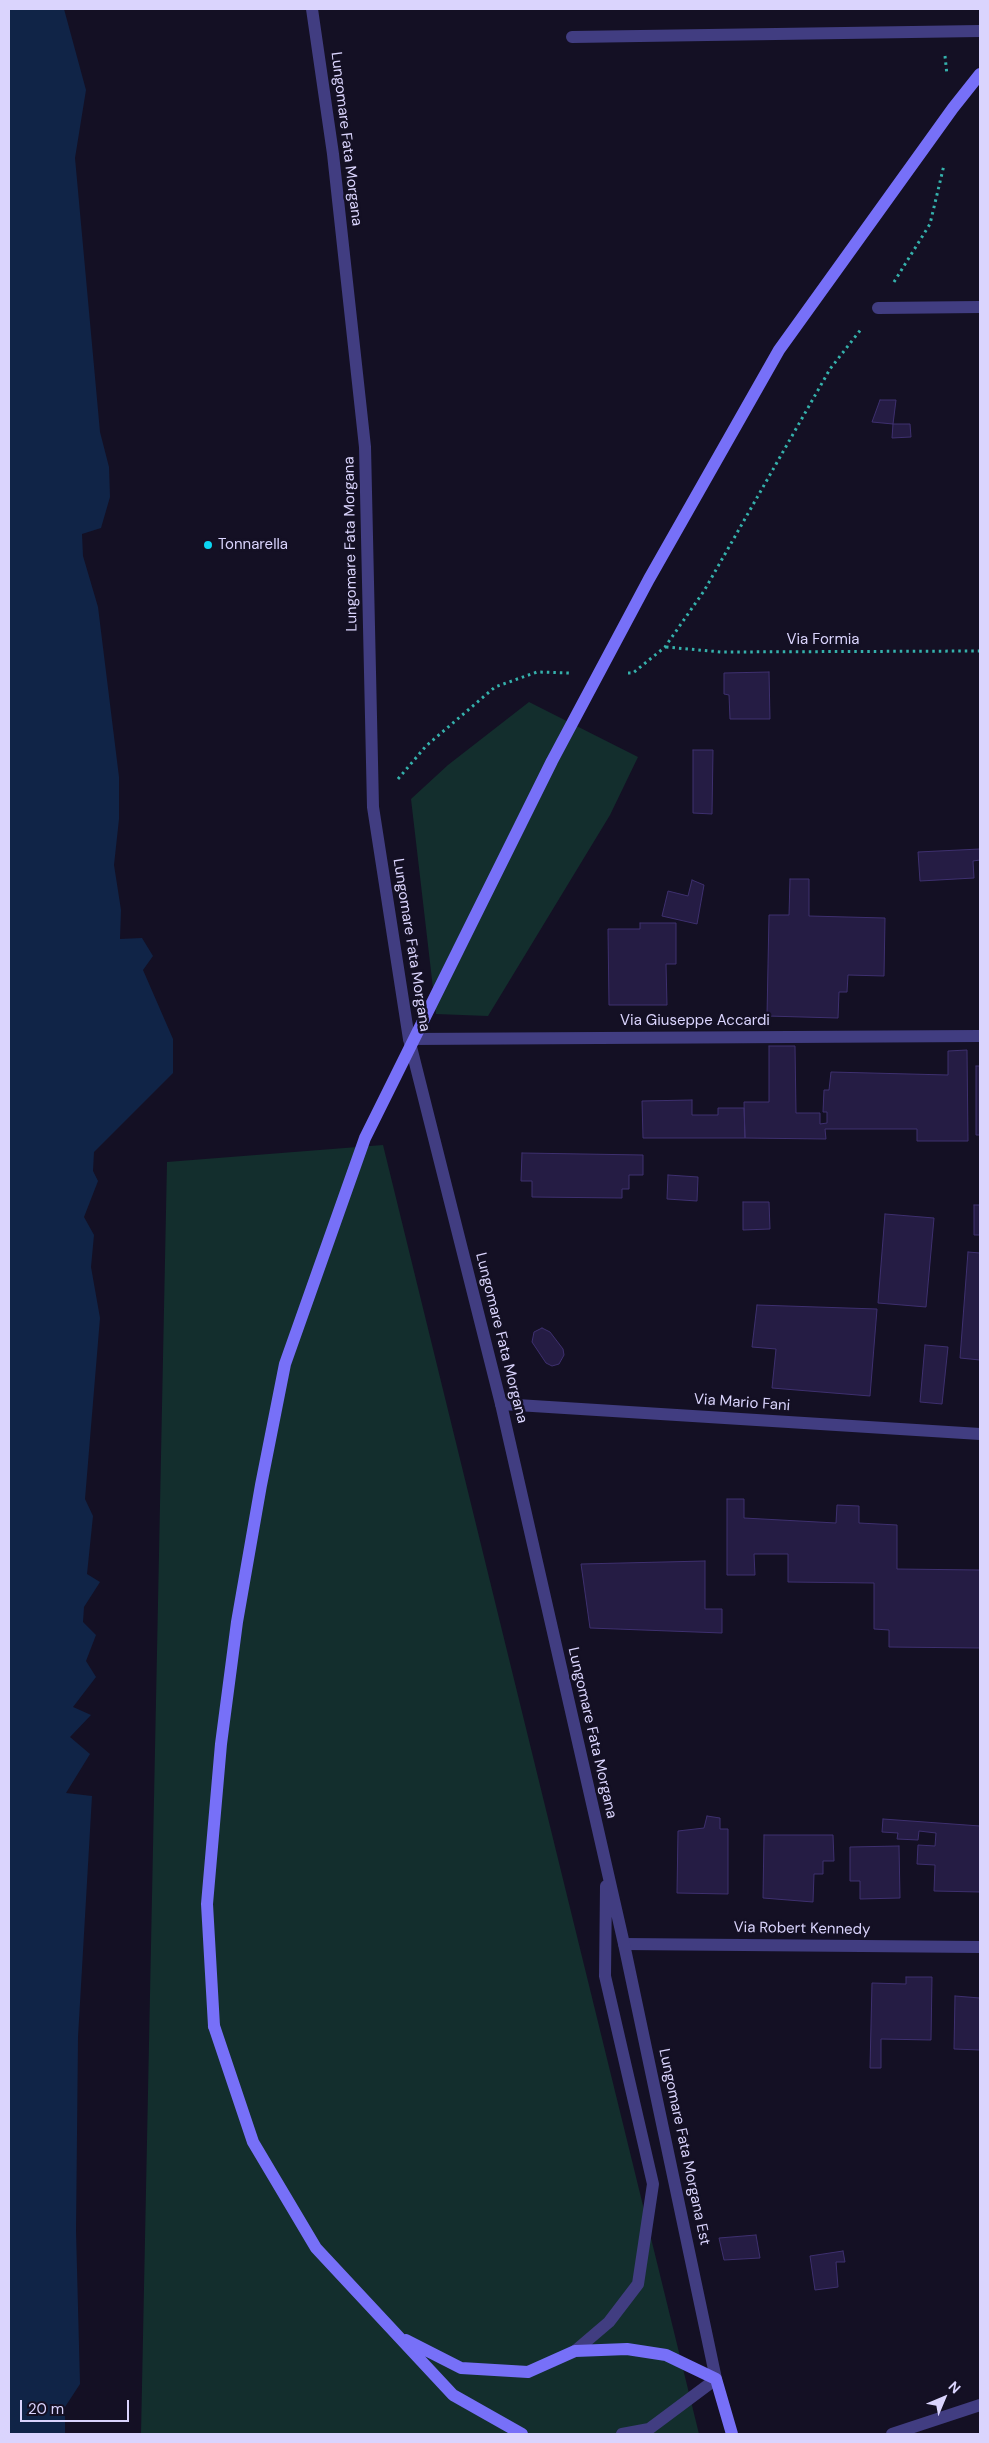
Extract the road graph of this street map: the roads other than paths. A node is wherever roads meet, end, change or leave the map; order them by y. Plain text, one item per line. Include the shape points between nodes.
1 (312, 9) edge
2 (980, 31) edge
3 (572, 37) dead end
4 (980, 74) edge
5 (980, 307) edge
6 (878, 308) dead end
7 (980, 1036) edge
8 (409, 1039) junction
9 (501, 1404) junction
10 (980, 1434) edge
11 (606, 1866) junction
12 (624, 1944) junction
13 (980, 1947) edge
14 (399, 2337) junction
15 (575, 2351) junction
16 (716, 2378) junction
17 (980, 2405) edge
18 (522, 2434) edge
19 (622, 2434) edge
20 (732, 2434) edge
21 (892, 2434) edge

1 - 8 street, Lungomare Fata Morgana via 333,154 365,446 373,807
2 - 3 street
4 - 14 main road, bridge via 779,350 649,579 552,761 365,1138 286,1364 239,1613 221,1744 207,1904 214,2026 253,2142 311,2240
5 - 6 street
7 - 8 street, Via Giuseppe Accardi
8 - 9 street, Lungomare Fata Morgana
9 - 10 street, Via Mario Fani
9 - 11 street, Lungomare Fata Morgana
11 - 12 street, Lungomare Fata Morgana Est
11 - 15 street via 606,1976 652,2184 638,2284 610,2322
12 - 13 street, Via Robert Kennedy
12 - 16 street, Lungomare Fata Morgana Est
14 - 15 main road via 461,2368 528,2372
14 - 18 main road via 453,2395
15 - 16 main road via 627,2349 666,2355
16 - 19 street via 649,2429
16 - 20 main road, Lungomare Fata Morgana Est
17 - 21 street

